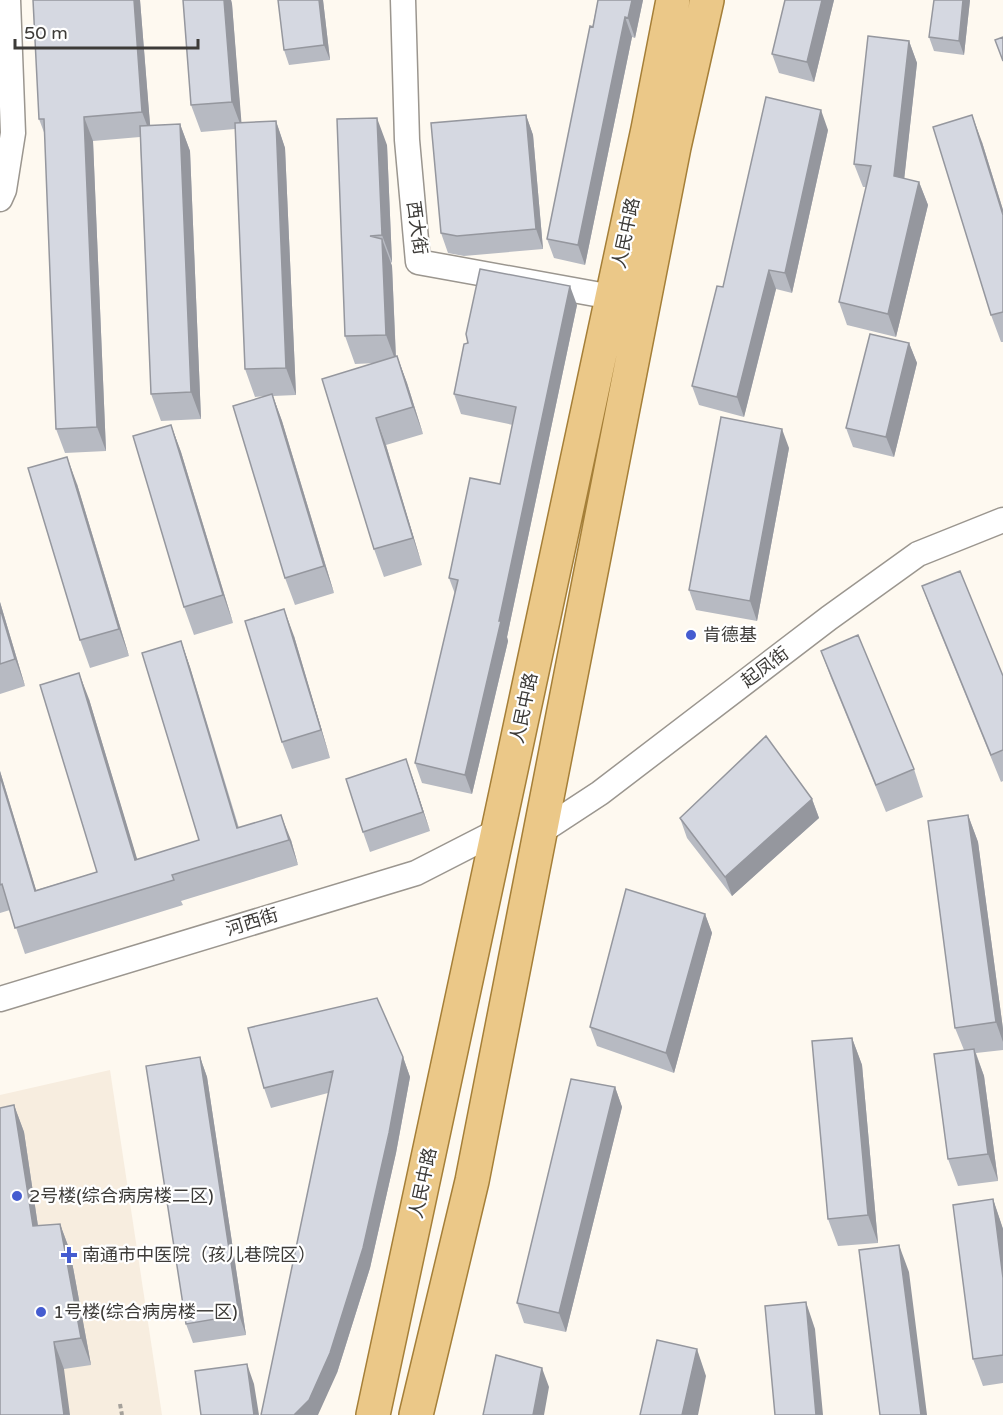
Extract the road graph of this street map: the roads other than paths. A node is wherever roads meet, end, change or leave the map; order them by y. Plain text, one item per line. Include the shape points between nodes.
1 (8, 0) edge
2 (403, 0) edge
3 (673, 0) edge
4 (706, 0) edge
5 (0, 200) edge
6 (612, 297) junction
7 (1003, 520) edge
8 (498, 831) junction
9 (539, 833) junction
10 (0, 999) edge
11 (373, 1415) edge
12 (416, 1415) edge

1 - 5 street via 14,133
2 - 6 street, 西大街 via 407,140 418,262
3 - 6 main road, 人民中路
4 - 9 main road, 人民中路
6 - 8 main road, 人民中路
7 - 9 street, 起凤街 via 918,554 600,793
8 - 10 street, 河西街 via 416,873
8 - 11 main road, 人民中路
9 - 12 main road, 人民中路 via 472,1181

